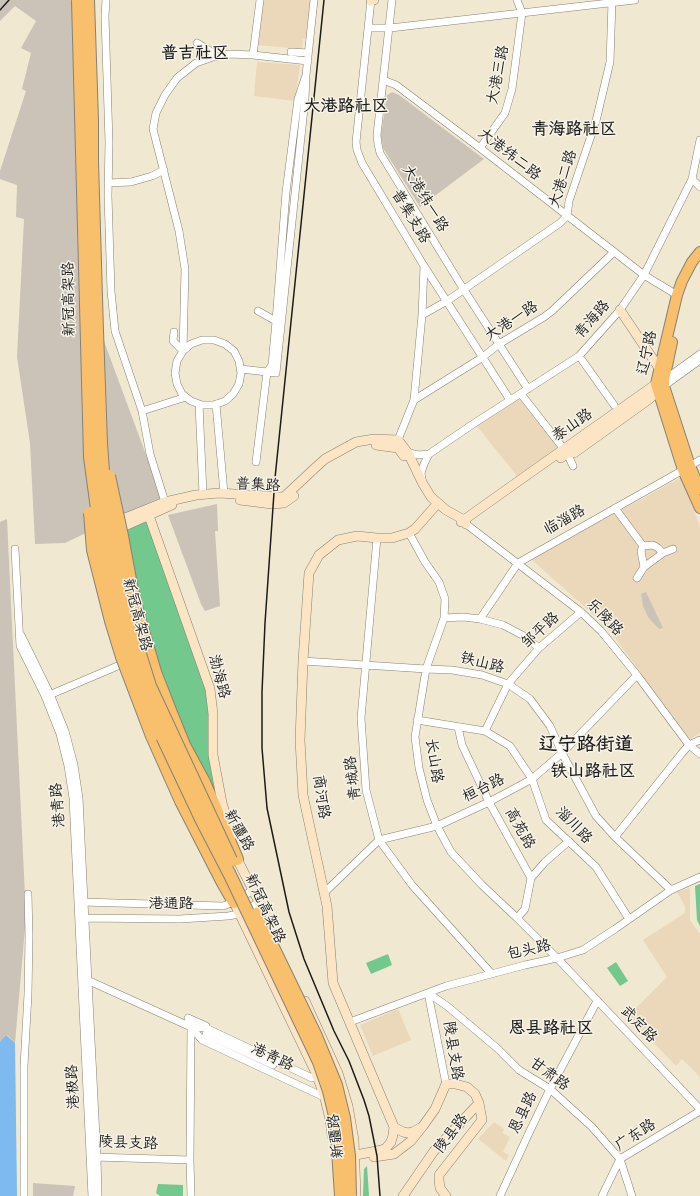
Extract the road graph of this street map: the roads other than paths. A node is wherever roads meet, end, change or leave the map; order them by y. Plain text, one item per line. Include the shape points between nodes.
1 (78, 0) edge
2 (88, 0) edge
3 (106, 0) edge
4 (260, 0) edge
5 (314, 0) edge
6 (372, 0) edge
7 (392, 0) edge
8 (517, 0) edge
9 (635, 0) edge
10 (612, 2) junction
11 (522, 13) junction
12 (368, 28) junction
13 (390, 28) junction
14 (197, 43) dead end
15 (291, 52) dead end
16 (308, 53) junction
17 (253, 55) junction
18 (212, 57) junction
19 (308, 61) junction
20 (306, 75) junction
21 (383, 80) junction
22 (700, 140) edge
23 (480, 148) junction
24 (164, 170) junction
25 (692, 180) junction
26 (108, 183) junction
27 (700, 187) edge
28 (567, 216) junction
29 (614, 252) junction
30 (700, 252) edge
31 (700, 262) edge
32 (424, 266) junction
33 (644, 275) junction
34 (464, 290) junction
35 (677, 295) junction
36 (447, 301) junction
37 (258, 310) dead end
38 (620, 310) junction
39 (422, 315) junction
40 (276, 321) junction
41 (174, 332) dead end
42 (499, 344) junction
43 (183, 351) junction
44 (700, 354) edge
45 (483, 357) junction
46 (582, 360) dead end
47 (700, 360) edge
48 (660, 368) junction
49 (241, 369) junction
50 (267, 372) junction
51 (660, 385) junction
52 (528, 389) junction
53 (521, 394) junction
54 (186, 397) junction
55 (414, 400) junction
56 (510, 400) junction
57 (199, 404) junction
58 (216, 404) junction
59 (614, 405) dead end
60 (142, 411) junction
61 (101, 443) junction
62 (398, 444) junction
63 (566, 451) junction
64 (408, 453) junction
65 (429, 454) junction
66 (90, 457) junction
67 (700, 460) edge
68 (256, 462) dead end
69 (573, 466) dead end
70 (686, 468) junction
71 (423, 484) junction
72 (700, 489) edge
73 (224, 493) junction
74 (203, 494) junction
75 (165, 502) junction
76 (435, 504) junction
77 (615, 508) junction
78 (700, 508) edge
79 (147, 512) junction
80 (443, 513) junction
81 (427, 516) junction
82 (464, 522) junction
83 (115, 526) junction
84 (408, 533) junction
85 (377, 538) junction
86 (643, 546) junction
87 (15, 549) dead end
88 (673, 549) dead end
89 (663, 554) junction
90 (518, 563) junction
91 (644, 567) junction
92 (637, 578) dead end
93 (580, 612) junction
94 (444, 618) junction
95 (480, 619) junction
96 (539, 648) junction
97 (303, 660) junction
98 (127, 662) junction
99 (366, 665) junction
100 (426, 669) junction
101 (637, 675) junction
102 (508, 684) junction
103 (47, 695) junction
104 (417, 720) junction
105 (458, 727) junction
106 (485, 731) junction
107 (700, 740) edge
108 (689, 745) junction
109 (562, 752) junction
110 (700, 754) edge
111 (532, 779) junction
112 (489, 802) junction
113 (437, 826) junction
114 (615, 837) junction
115 (379, 840) junction
116 (569, 841) junction
117 (238, 859) junction
118 (700, 877) edge
119 (531, 878) junction
120 (253, 890) junction
121 (671, 890) junction
122 (324, 893) junction
123 (28, 894) dead end
124 (81, 902) junction
125 (234, 902) junction
126 (259, 902) junction
127 (240, 914) junction
128 (82, 918) junction
129 (518, 918) junction
130 (629, 919) junction
131 (557, 958) junction
132 (491, 973) junction
133 (85, 979) junction
134 (428, 993) junction
135 (596, 1001) junction
136 (188, 1018) dead end
137 (350, 1022) junction
138 (191, 1027) junction
139 (206, 1034) dead end
140 (317, 1076) junction
141 (446, 1084) junction
142 (321, 1087) junction
143 (550, 1089) junction
144 (324, 1097) junction
145 (479, 1103) junction
146 (700, 1110) edge
147 (423, 1126) junction
148 (394, 1127) junction
149 (94, 1157) junction
150 (354, 1158) junction
151 (620, 1159) junction
152 (190, 1160) junction
153 (334, 1160) junction
154 (24, 1196) edge
155 (92, 1196) edge
156 (98, 1196) edge
157 (191, 1196) edge
158 (335, 1196) edge
159 (341, 1196) edge
160 (350, 1196) edge
161 (356, 1196) edge
162 (403, 1196) edge
163 (446, 1196) edge
164 (500, 1196) edge
165 (602, 1196) edge
166 (632, 1196) edge

1 - 66 highway, 新冠高架路, bridge
2 - 61 highway, 新冠高架路, bridge
3 - 26 street
4 - 17 street
5 - 16 street
6 - 12 street, 普集支路
7 - 13 street, 大港纬一路
8 - 11 street, 大港三路
9 - 10 street
10 - 11 street
10 - 28 street, 大港二路 via 610,62 596,121 569,201
11 - 13 street
11 - 23 street, 大港三路 via 512,89 505,113
12 - 13 street
12 - 32 street, 普集支路 via 357,150 362,163
13 - 21 street, 大港纬一路
14 - 18 street via 212,52
15 - 16 street
16 - 19 street
17 - 18 street via 230,54
17 - 19 street
18 - 24 street via 196,63 177,78 156,113 153,129
19 - 20 street
20 - 40 street via 298,99 286,192
20 - 50 street via 276,373
21 - 23 street, 大港纬二路 via 396,86
21 - 34 street, 大港纬一路 via 377,135 380,153
22 - 25 street, 青海路
23 - 28 street, 大港纬二路
24 - 26 street via 131,182
24 - 43 street via 179,231 185,269
25 - 27 street
25 - 33 street, 青海路
26 - 60 street via 111,291 115,331
28 - 29 street, 大港纬二路
28 - 34 street, 大港二路
29 - 33 street, 大港纬二路
29 - 42 street, 大港一路 via 552,311
30 - 35 main road, 辽宁路 via 692,262
31 - 51 main road, 辽宁路 via 686,285
32 - 36 street
32 - 39 street, 普集支路
33 - 35 street, 大港纬二路
33 - 38 street, 青海路
34 - 36 street, 大港二路
34 - 42 street, 大港纬一路
35 - 48 main road, 辽宁路
36 - 39 street, 大港二路
36 - 45 street
37 - 40 street
38 - 48 street
38 - 52 street, 青海路 via 579,356
39 - 55 street, 普集支路
40 - 50 street via 272,365
41 - 43 street via 173,341
42 - 45 street, 大港一路
42 - 52 street, 大港纬一路
43 - 49 street via 191,344 202,340 214,340 234,351
43 - 54 street via 177,361 175,373 177,384
44 - 51 street, 泰山路
45 - 55 street, 大港一路
45 - 56 street
46 - 59 street
47 - 51 street, 泰山路
48 - 51 main road, 辽宁路
49 - 50 street
49 - 58 street via 239,384 233,394 224,402
50 - 68 street
51 - 63 street, 泰山路
51 - 70 main road, 辽宁路
52 - 53 street, 青海路
53 - 56 street, 青海路
53 - 63 street
54 - 57 street
54 - 60 street
55 - 62 street, 普集支路
56 - 65 street, 青海路
57 - 58 street
57 - 74 street
58 - 73 street
60 - 75 street via 150,454
61 - 117 highway, bridge via 131,585 155,672 184,745 204,782
61 - 160 highway, 新冠高架路, bridge via 105,500 121,590 150,686 328,1062 344,1118 349,1156
62 - 64 street, 乐陵路
62 - 73 street, 普集路 via 374,439 356,442 325,459 292,491 281,498
62 - 76 street, 乐陵路 via 426,497
62 - 79 street, 普集路 via 356,448 330,462 284,503 198,499
63 - 69 street
63 - 82 street, 泰山路
64 - 65 street
64 - 71 street, 乐陵路
65 - 71 street via 421,473
66 - 125 highway, bridge via 89,506 93,550 120,650 144,719 181,801
66 - 159 highway, 新冠高架路, bridge via 100,531 113,594 134,667 160,732 319,1062 336,1120
67 - 70 street, 临淄路
70 - 72 main road, 辽宁路
70 - 77 street, 临淄路
70 - 78 main road, 辽宁路
71 - 76 street, 乐陵路
73 - 74 street, 普集路
74 - 75 street, 普集路
75 - 79 street, 普集路
76 - 80 street, 乐陵路
76 - 81 street, 商河路
76 - 82 street, 乐陵路
76 - 84 street
77 - 86 street
77 - 90 street, 临淄路
79 - 83 street
79 - 117 street, 渤海路 via 210,689 213,754 222,803
80 - 81 street
80 - 82 street, 乐陵路
81 - 84 street, 商河路
82 - 90 street, 乐陵路
83 - 98 street, 新疆路 via 94,535 102,578
83 - 117 street, 新疆路 via 130,610 152,682 212,814
84 - 85 street, 商河路 via 392,538
84 - 94 street, 长山路 via 439,582 445,599
85 - 97 street, 商河路 via 357,536 338,540 319,555 309,573
85 - 99 street, 青城路
86 - 89 street via 653,545
86 - 91 street via 641,551
87 - 103 street, 港青路 via 20,646
88 - 89 street
89 - 91 street
90 - 93 street, 乐陵路
90 - 95 street, 临淄路
91 - 92 street
93 - 96 street, 邹平路
93 - 101 street, 乐陵路
94 - 95 street
94 - 100 street, 长山路
95 - 96 street via 502,625 524,636
96 - 102 street, 邹平路
97 - 99 street, 铁山路
97 - 122 street, 商河路 via 300,740 303,795
98 - 103 street
98 - 125 street, 新疆路 via 156,735
99 - 100 street, 铁山路
99 - 115 street, 青城路 via 361,718 365,782
100 - 102 street, 铁山路 via 482,675
100 - 104 street, 长山路
101 - 108 street, 乐陵路
101 - 109 street, 桓台路
102 - 106 street, 邹平路
102 - 109 street, 铁山路 via 530,699 550,726
103 - 124 street, 港青路 via 68,766
104 - 105 street, 淄川路
104 - 113 street, 长山路 via 415,737 419,768
105 - 106 street, 淄川路
105 - 112 street, 高苑路 via 462,746
106 - 111 street, 淄川路 via 510,746
107 - 108 street
108 - 110 street, 乐陵路
108 - 114 street
109 - 111 street, 桓台路
109 - 114 street, 铁山路 via 596,816
111 - 112 street, 桓台路
111 - 116 street, 淄川路 via 546,820
112 - 113 street, 桓台路
112 - 119 street, 高苑路
113 - 115 street, 桓台路
113 - 129 street, 长山路 via 451,852
114 - 121 street, 铁山路
115 - 122 street
115 - 132 street, 青城路 via 412,885
116 - 119 street, 高苑路
116 - 130 street, 淄川路 via 596,867
117 - 120 street, 新疆路
118 - 121 street, 包头路
119 - 129 street via 525,910
120 - 125 street, 港通路
120 - 126 street, 新疆路
121 - 130 street, 包头路
122 - 137 street, 商河路 via 333,983
123 - 154 street via 30,936 24,1066
124 - 125 street, 港通路 via 223,906
124 - 128 street, 港青路
125 - 127 street, 新疆路
126 - 127 street, 港通路
126 - 150 street, 新疆路 via 338,1073 348,1106 354,1140
127 - 128 street, 港通路 via 180,919
127 - 140 street, 新疆路
128 - 133 street, 港青路
129 - 131 street, 长山路
130 - 131 street, 包头路 via 583,950
131 - 132 street, 包头路
131 - 135 street, 武定路
132 - 134 street, 包头路
133 - 138 street, 港青路
133 - 149 street, 港极路
134 - 137 street, 包头路
134 - 141 street, 陵县支路
134 - 143 street, 甘肃路 via 497,1048 519,1070
135 - 143 street, 恩县路
135 - 146 street, 武定路
136 - 140 street
137 - 148 street, 商河路
138 - 140 street, 港青路 via 206,1028 312,1078
138 - 144 street, 港青路 via 202,1040
138 - 152 street
139 - 142 street
140 - 142 street, 新疆路
141 - 145 street, 陵县路 via 467,1087 475,1094
141 - 147 street, 陵县支路
142 - 144 street, 新疆路
143 - 151 street, 甘肃路 via 592,1127
143 - 164 street, 恩县路
144 - 153 street, 新疆路 via 330,1119
145 - 162 street via 434,1151
145 - 163 street, 陵县路 via 482,1120 440,1175 440,1188
146 - 151 street, 广东路
147 - 148 street via 408,1133
147 - 150 street, 陵县支路 via 411,1141 394,1154
148 - 150 street via 391,1142 386,1148
149 - 152 street, 陵县支路
149 - 155 street, 港极路
149 - 156 street, 港极路
150 - 153 street, 陵县支路
150 - 161 street, 新疆路
151 - 165 street, 广东路
151 - 166 street, 甘肃路
152 - 157 street
153 - 158 street, 新疆路

